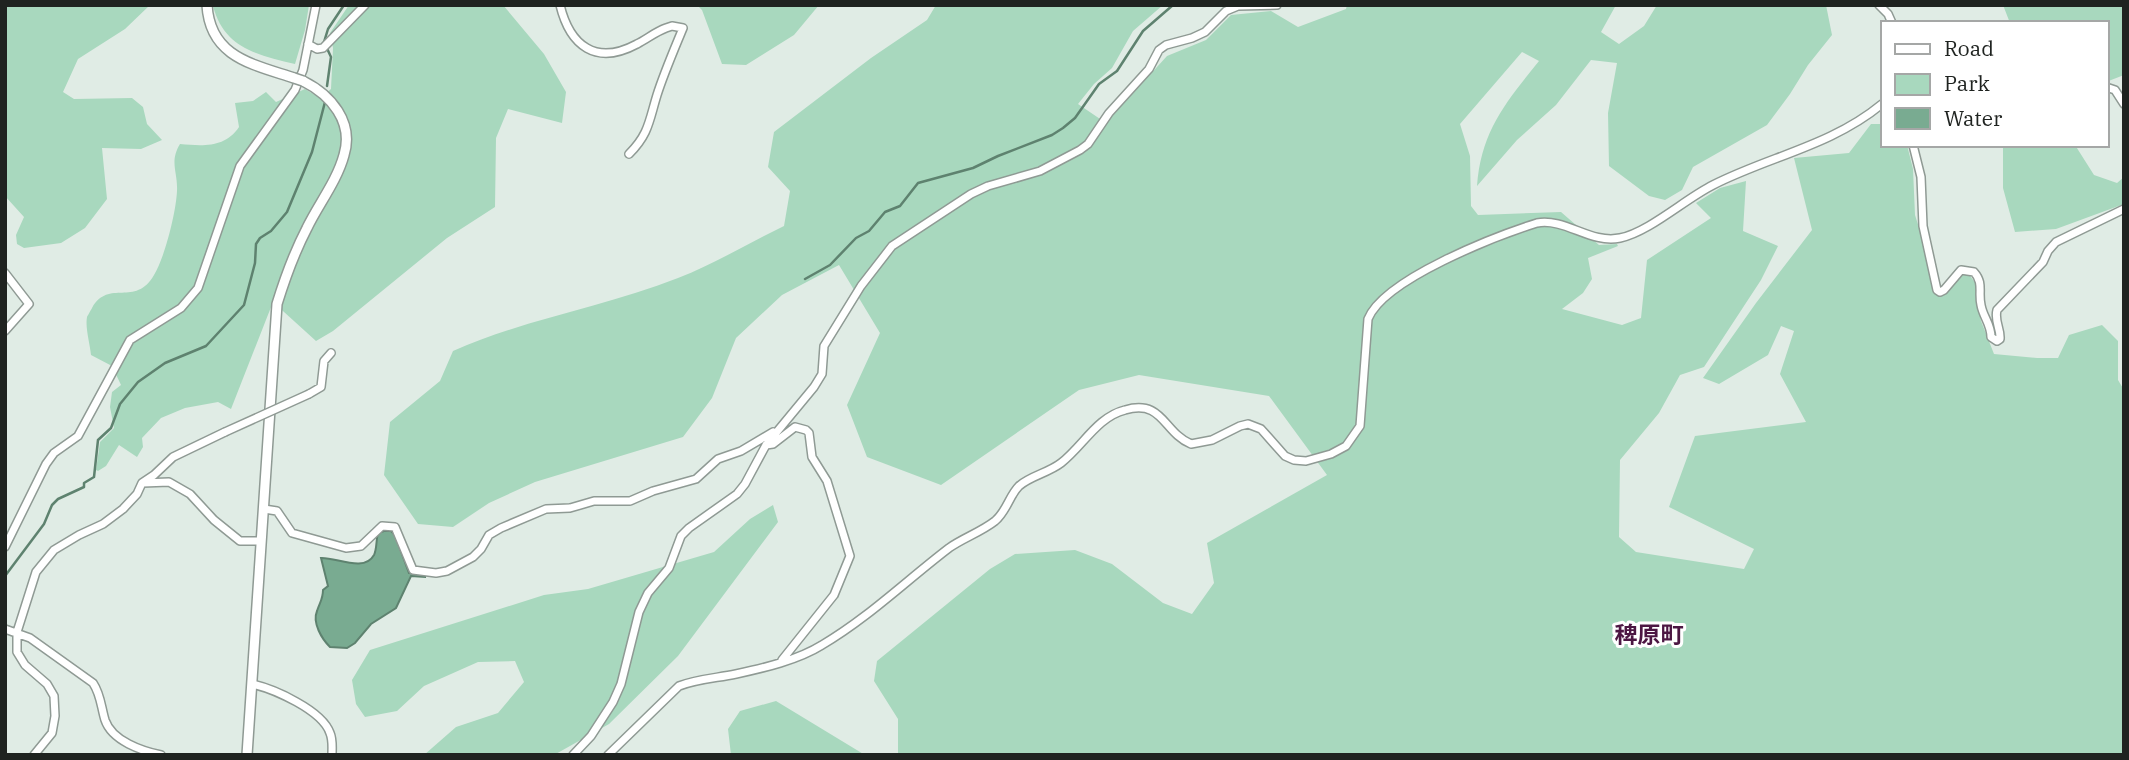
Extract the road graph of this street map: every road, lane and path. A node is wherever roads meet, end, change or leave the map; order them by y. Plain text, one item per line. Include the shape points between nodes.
1 (207, 5) edge
2 (316, 5) edge
3 (365, 5) edge
4 (560, 5) edge
5 (1278, 5) edge
6 (1879, 5) edge
7 (1891, 21) edge
8 (308, 44) junction
9 (2108, 88) edge
10 (2124, 104) edge
11 (1881, 105) edge
12 (1914, 147) edge
13 (629, 154) dead end
14 (2124, 209) edge
15 (5, 273) edge
16 (5, 331) edge
17 (331, 353) dead end
18 (779, 427) junction
19 (766, 445) junction
20 (142, 483) junction
21 (264, 509) junction
22 (261, 541) junction
23 (5, 547) edge
24 (5, 629) edge
25 (17, 632) junction
26 (781, 662) junction
27 (252, 684) junction
28 (34, 755) edge
29 (161, 755) edge
30 (247, 755) edge
31 (332, 755) edge
32 (573, 755) edge
33 (608, 755) edge

1 - 21 street via 214,36 225,49 319,89 334,104 344,128 345,154 288,269 277,304
2 - 8 street
3 - 8 street via 326,46 317,49
4 - 13 street via 572,36 593,51 625,49 666,27 683,28 657,94 650,127
5 - 18 street via 1238,6 1205,32 1166,45 1080,150 1040,170 971,194 892,246 824,346 822,374 814,387
6 - 7 street
8 - 23 street via 295,90 240,166 198,288 181,308 130,340 78,436 46,464
9 - 10 street
11 - 26 street via 1822,141 1711,186 1634,233 1609,239 1554,223 1537,223 1404,283 1372,309 1360,426 1346,446 1331,454 1294,460 1261,429 1248,425 1191,444 1149,408 1120,411 1102,421 1058,466 1017,488 992,523 949,549 821,646
12 - 14 street via 1937,290 1944,290 1961,270 1974,272 1981,284 1980,303 1990,322 1991,337 1997,341 1997,310 2056,242
15 - 16 street via 29,304
17 - 20 street, bridge via 324,361 321,387 173,457
18 - 19 street
18 - 21 street via 741,451 718,459 696,479 629,500 546,509 501,528 489,535 473,557 436,573 413,570 395,527 382,526 361,546 346,548 299,537 277,511
19 - 26 street via 794,427 809,433 813,457 827,481 850,556 834,595
19 - 32 street via 737,494 681,536 669,568 639,612 613,702 598,728
20 - 22 street via 169,482 190,494 240,541
20 - 25 street via 123,509 42,562
21 - 22 street
22 - 27 street
24 - 25 street
25 - 28 street via 20,660 54,696 52,733
25 - 29 street via 93,683 114,735
26 - 33 street via 679,686
27 - 30 street
27 - 31 street via 270,688 320,718 330,733

